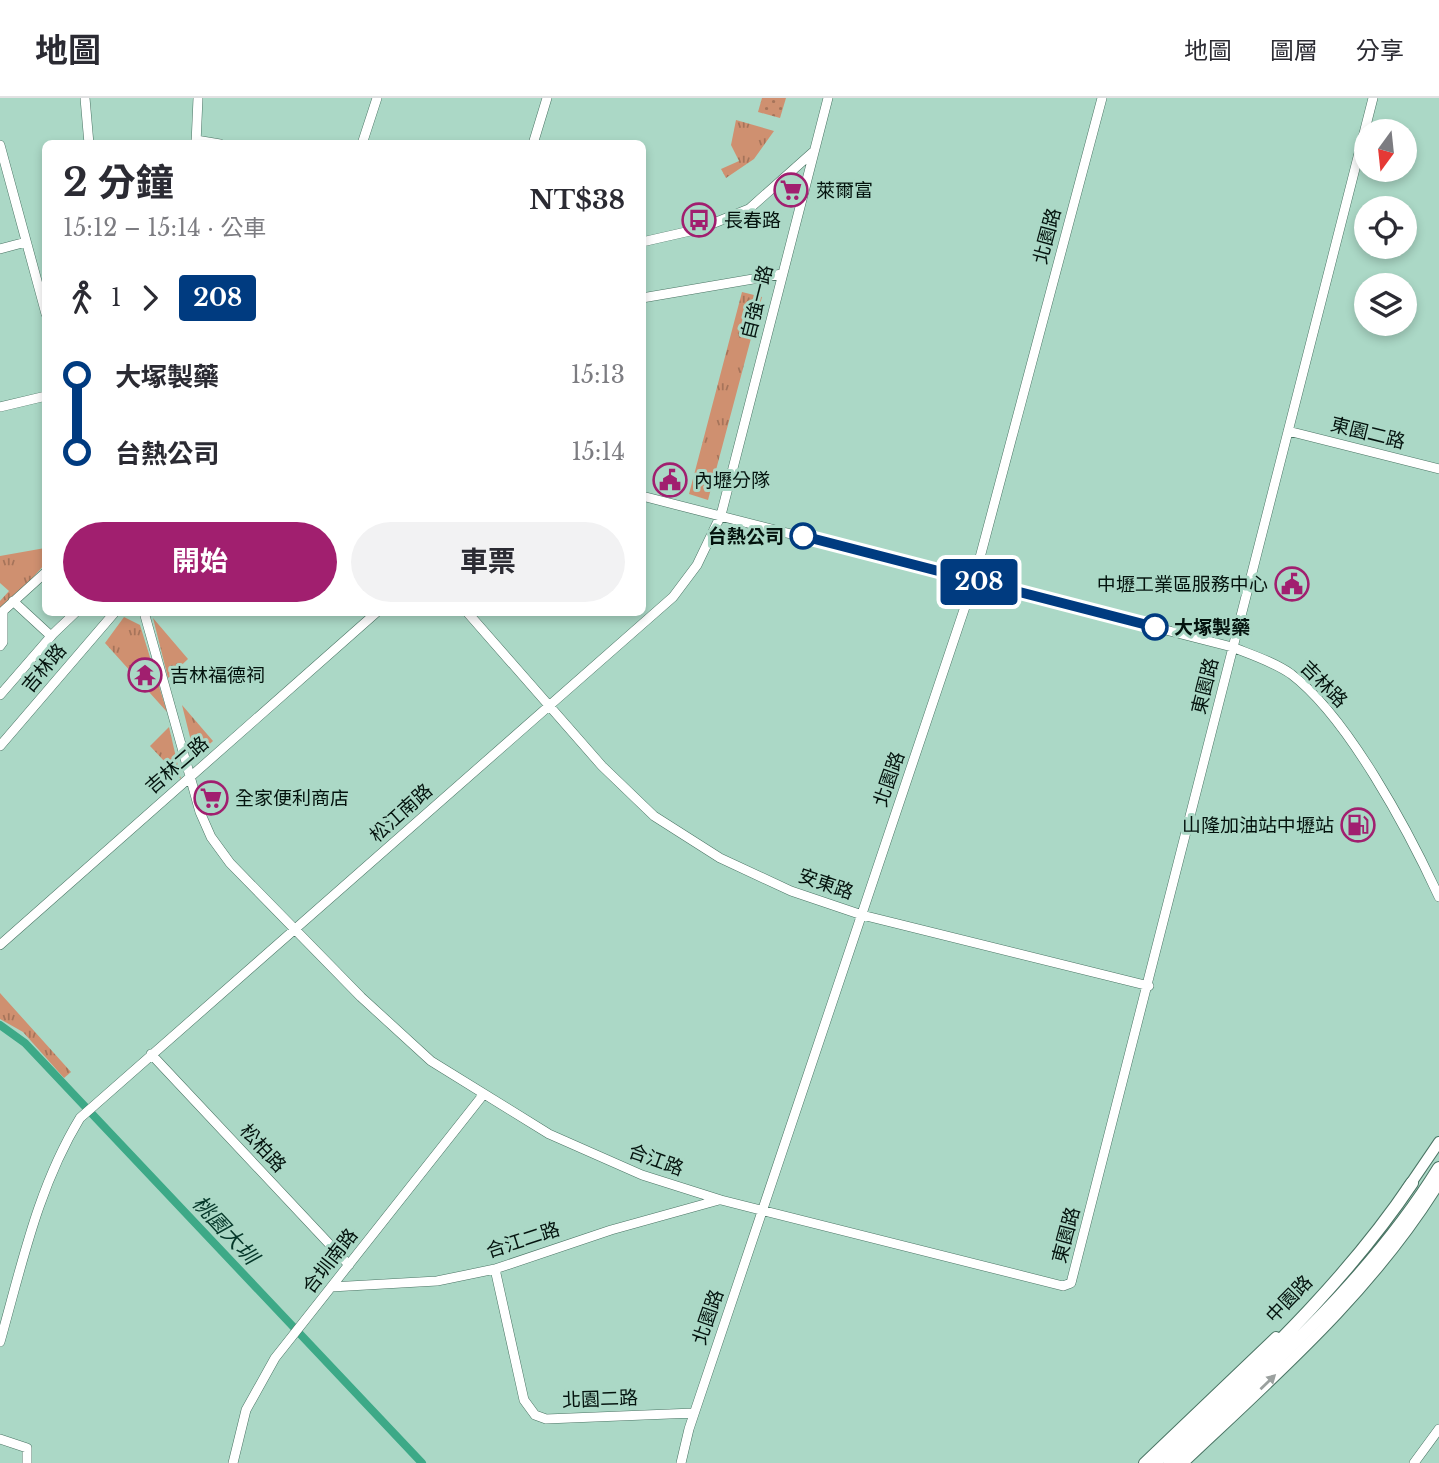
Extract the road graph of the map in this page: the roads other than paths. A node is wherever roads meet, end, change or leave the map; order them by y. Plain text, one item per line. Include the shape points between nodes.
1 (85, 98) edge
2 (198, 98) edge
3 (377, 98) edge
4 (547, 98) edge
5 (828, 98) edge
6 (1102, 98) edge
7 (1373, 98) edge
8 (89, 140) edge
9 (196, 140) edge
10 (363, 140) edge
11 (534, 140) edge
12 (0, 145) edge
13 (813, 152) junction
14 (646, 241) edge
15 (26, 242) junction
16 (0, 249) edge
17 (782, 274) junction
18 (646, 297) edge
19 (42, 300) edge
20 (42, 398) edge
21 (0, 407) edge
22 (1288, 431) junction
23 (1439, 469) edge
24 (646, 497) edge
25 (721, 515) junction
26 (42, 576) edge
27 (974, 580) junction
28 (13, 601) junction
29 (72, 616) edge
30 (112, 616) edge
31 (145, 616) edge
32 (372, 616) edge
33 (471, 616) edge
34 (51, 636) junction
35 (0, 646) edge
36 (1232, 647) junction
37 (0, 695) edge
38 (551, 704) junction
39 (0, 746) edge
40 (190, 776) junction
41 (1423, 862) junction
42 (1439, 884) edge
43 (1439, 897) edge
44 (862, 915) junction
45 (294, 931) junction
46 (0, 945) edge
47 (1149, 986) junction
48 (151, 1054) junction
49 (482, 1096) junction
50 (1439, 1142) edge
51 (1439, 1168) edge
52 (1412, 1183) junction
53 (1439, 1183) edge
54 (721, 1200) junction
55 (762, 1209) junction
56 (1369, 1255) junction
57 (349, 1265) junction
58 (495, 1269) junction
59 (1071, 1283) joint
60 (331, 1287) junction
61 (0, 1342) edge
62 (694, 1413) junction
63 (1439, 1429) edge
64 (1176, 1432) junction
65 (0, 1439) edge
66 (27, 1463) edge
67 (233, 1463) edge
68 (681, 1463) edge
69 (1144, 1463) edge
70 (1154, 1463) edge
71 (1170, 1463) edge
72 (1183, 1463) edge
73 (1414, 1463) edge

1 - 8 street
2 - 9 street
3 - 10 street
4 - 11 street
5 - 13 street, 自強一路
6 - 27 street, 北園路
7 - 22 street, 東園路
12 - 15 street
13 - 14 street via 749,209 699,229
13 - 17 street, 自強一路
15 - 16 street
15 - 19 street
17 - 18 street
17 - 25 street, 自強一路
20 - 21 street
22 - 23 street, 東園二路
22 - 36 street, 東園路
24 - 25 street, 吉林路
25 - 27 street, 吉林路
25 - 38 street, 松江南路 via 697,565 673,597
26 - 28 street
27 - 36 street, 吉林路
27 - 44 street, 北園路
28 - 34 street
28 - 35 street via 4,611
29 - 34 street
30 - 39 street, 吉林路
31 - 40 street, 合江路
32 - 40 street, 吉林二路
33 - 38 street, 安東路
34 - 37 street
36 - 41 street, 吉林路 via 1289,673 1331,712
36 - 47 street, 東園路
38 - 44 street, 安東路 via 602,766 662,821 720,858 791,891
38 - 45 street, 松江南路
40 - 45 street, 合江路 via 211,837
40 - 46 street, 吉林二路
41 - 42 street, 吉林路
41 - 43 street, 吉林路
44 - 47 street, 安東路
44 - 55 street, 北園路
45 - 48 street, 松江南路
45 - 49 street, 合江路 via 431,1061
47 - 59 street, 東園路
48 - 57 street, 松柏路
48 - 61 street, 松江南路 via 80,1118 57,1157 40,1200
49 - 54 street, 合江路 via 572,1145 649,1178
49 - 57 street, 合圳南路
50 - 52 main road, 中園路
51 - 56 highway via 1410,1213
52 - 56 highway
52 - 64 main road, 中園路 via 1293,1321
72 -> 53 main road via 1359,1291
54 - 55 street, 合江路
54 - 58 street, 合江二路
55 - 59 street, 合江路 via 1063,1286
55 - 62 street, 北園路
56 - 70 highway
56 - 71 highway via 1334,1303
57 - 60 street, 合圳南路
58 - 60 street, 合江二路 via 437,1281
58 - 62 street, 北園二路 via 524,1401 535,1415 546,1419
60 - 67 street, 合圳南路 via 275,1358 246,1410
62 - 68 street, 北園路
63 - 73 street
64 - 69 main road, 中園路
64 - 70 main road
65 - 66 street via 27,1448

